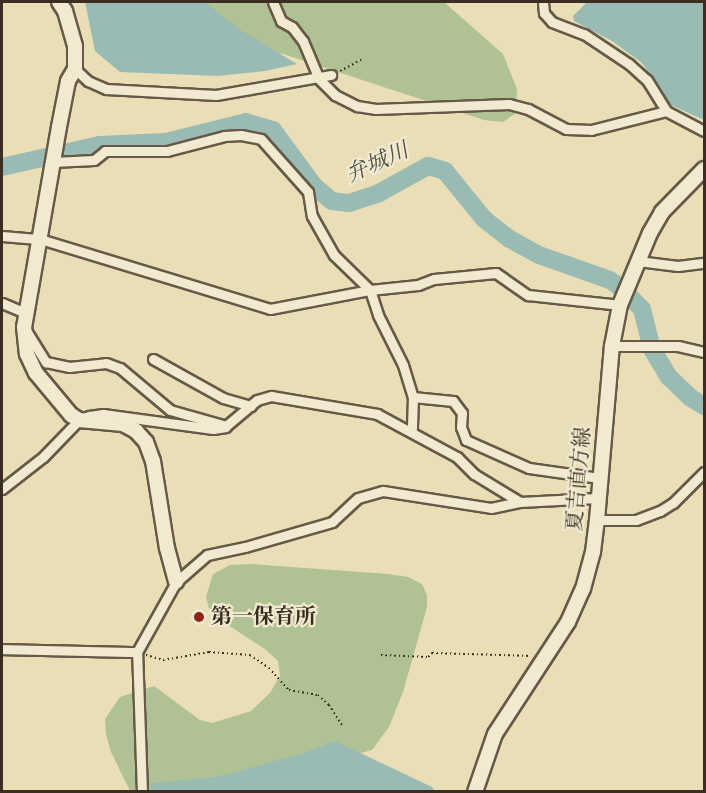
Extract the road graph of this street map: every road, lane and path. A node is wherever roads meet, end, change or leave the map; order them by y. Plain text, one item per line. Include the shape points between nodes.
1 (59, 2) edge
2 (273, 2) edge
3 (543, 2) edge
4 (361, 60) dead end
5 (75, 69) junction
6 (331, 75) joint
7 (319, 79) junction
8 (666, 111) junction
9 (705, 131) edge
10 (53, 162) junction
11 (705, 169) edge
12 (2, 236) edge
13 (40, 239) junction
14 (705, 263) edge
15 (635, 267) junction
16 (370, 290) junction
17 (2, 303) edge
18 (620, 305) junction
19 (25, 320) junction
20 (612, 346) junction
21 (705, 352) edge
22 (153, 359) dead end
23 (413, 397) junction
24 (251, 406) junction
25 (79, 420) junction
26 (226, 426) junction
27 (412, 431) junction
28 (705, 472) edge
29 (600, 478) junction
30 (2, 489) edge
31 (597, 498) junction
32 (520, 501) junction
33 (597, 520) junction
34 (176, 582) junction
35 (2, 649) edge
36 (137, 652) junction
37 (381, 656) dead end
38 (546, 656) junction
39 (342, 725) dead end
40 (142, 792) edge
41 (475, 792) edge

1 - 5 main road via 75,46
2 - 7 street via 281,21 303,41
3 - 8 street via 544,13 552,22 584,34 647,80
4 - 6 path
5 - 7 street via 88,81 106,89 216,94
5 - 10 main road via 68,81
6 - 7 street
7 - 8 street via 335,95 357,106 376,109 509,104 528,109 566,129 591,130
8 - 9 street
10 - 13 main road
10 - 16 street via 94,160 105,151 167,152 224,136 261,139 308,192 312,216 334,255
11 - 15 main road, 夏吉直方線 via 662,212
12 - 13 street
13 - 16 street via 270,309
13 - 19 main road
14 - 15 street
15 - 18 main road, 夏吉直方線
16 - 18 street via 496,273 528,295
16 - 23 street
17 - 19 street
18 - 20 main road, 夏吉直方線
19 - 25 main road via 27,354 36,373
19 - 26 street via 46,362 69,367 106,363 120,368 170,410
20 - 21 street via 678,346
20 - 29 main road, 夏吉直方線
22 - 24 street via 223,398
23 - 27 street
23 - 29 street via 453,401 462,413 461,427 466,440 529,468
24 - 26 street
24 - 27 street via 272,396 377,414
25 - 26 street via 103,414 213,429
25 - 30 street via 44,457
25 - 34 main road via 123,424 146,442
27 - 32 street
28 - 33 street via 660,511 636,520
29 - 31 main road, 夏吉直方線
31 - 32 street
31 - 33 main road, 夏吉直方線
32 - 34 street via 490,508 383,490 369,493 332,522 207,555
33 - 38 main road, 夏吉直方線 via 583,589
34 - 36 street
35 - 36 street
36 - 39 path via 163,660 209,652 250,655 289,690 318,695
36 - 40 street
37 - 38 path
38 - 41 main road, 夏吉直方線 via 495,734

